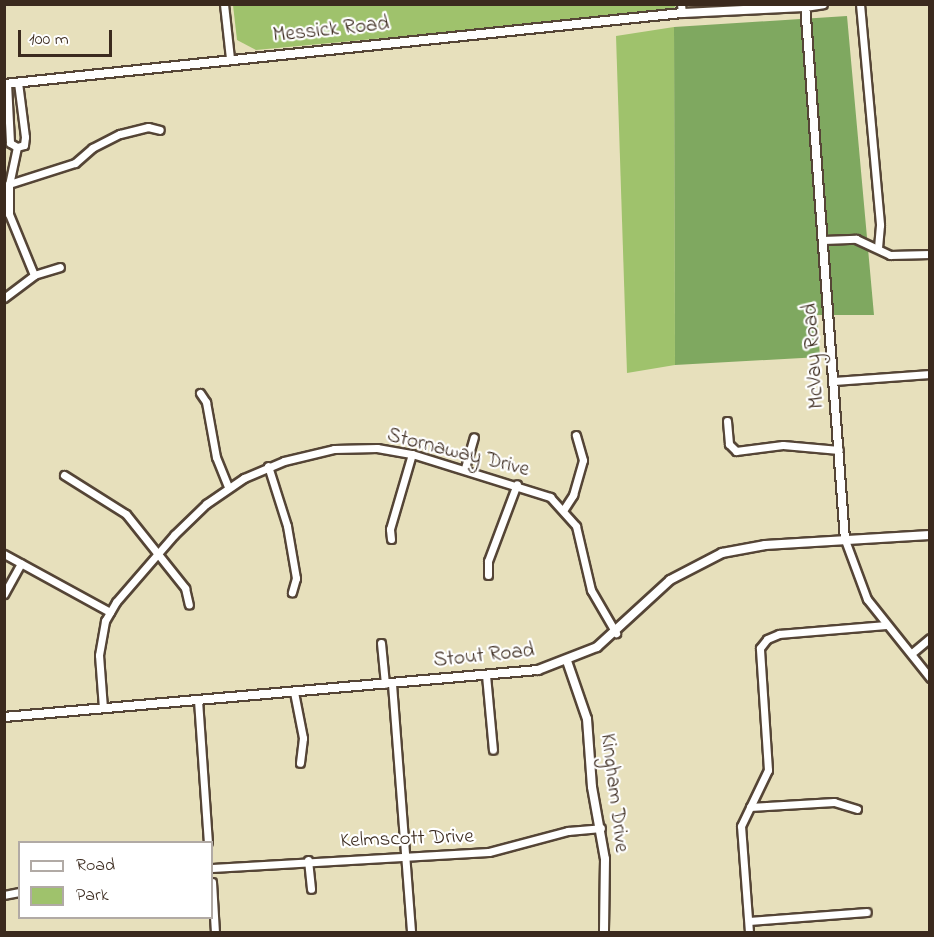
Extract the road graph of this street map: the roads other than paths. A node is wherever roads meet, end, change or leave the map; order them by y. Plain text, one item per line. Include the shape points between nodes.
1 (224, 4) edge
2 (823, 4) edge
3 (860, 4) edge
4 (805, 6) edge
5 (681, 9) edge
6 (230, 58) junction
7 (18, 82) junction
8 (6, 83) edge
9 (160, 130) dead end
10 (7, 138) edge
11 (16, 147) junction
12 (9, 184) junction
13 (823, 240) junction
14 (878, 246) junction
15 (930, 255) edge
16 (60, 267) dead end
17 (34, 275) junction
18 (4, 298) edge
19 (930, 374) edge
20 (834, 381) junction
21 (200, 393) dead end
22 (727, 421) dead end
23 (576, 435) dead end
24 (474, 437) dead end
25 (839, 450) junction
26 (412, 454) junction
27 (268, 466) junction
28 (465, 468) junction
29 (64, 475) dead end
30 (517, 484) junction
31 (228, 488) junction
32 (564, 509) junction
33 (930, 535) edge
34 (391, 539) dead end
35 (845, 540) junction
36 (4, 554) edge
37 (158, 555) junction
38 (21, 563) junction
39 (488, 575) dead end
40 (292, 592) dead end
41 (4, 594) edge
42 (189, 604) dead end
43 (110, 612) junction
44 (886, 625) junction
45 (616, 633) junction
46 (930, 638) edge
47 (381, 643) dead end
48 (912, 653) junction
49 (567, 661) junction
50 (486, 675) junction
51 (930, 678) edge
52 (388, 684) junction
53 (294, 692) junction
54 (198, 700) junction
55 (103, 708) junction
56 (4, 717) edge
57 (493, 750) dead end
58 (300, 763) dead end
59 (750, 807) junction
60 (857, 809) dead end
61 (601, 828) junction
62 (208, 841) edge
63 (405, 859) junction
64 (308, 860) junction
65 (213, 868) edge
66 (311, 889) dead end
67 (213, 899) edge
68 (867, 912) dead end
69 (749, 921) junction
70 (215, 933) edge
71 (411, 933) edge
72 (604, 933) edge
73 (750, 933) edge

1 - 6 street
2 - 4 street
3 - 14 street via 880,225
4 - 5 street, Messick Road
4 - 13 street, McVay Road
5 - 6 street, Messick Road
6 - 7 street, Messick Road
7 - 8 street, Messick Road
7 - 11 street via 25,137 24,145
8 - 10 street
9 - 12 street via 148,127 120,134 92,147 75,163
10 - 11 street
11 - 12 street
12 - 17 street via 11,227
13 - 14 street via 856,238
13 - 20 street, McVay Road
14 - 15 street via 890,255
16 - 17 street
17 - 18 street
19 - 20 street
20 - 25 street, McVay Road
21 - 31 street via 206,402 217,463
22 - 25 street via 729,444 736,451 783,445
23 - 32 street via 583,460 573,495
24 - 28 street
25 - 35 street, McVay Road
26 - 27 street, Stornaway Drive via 345,448
26 - 28 street, Stornaway Drive
26 - 34 street via 390,529
27 - 31 street, Stornaway Drive
27 - 40 street via 287,526 296,578
28 - 30 street, Stornaway Drive
29 - 37 street via 114,503
30 - 32 street, Stornaway Drive via 542,492
30 - 39 street via 488,561
31 - 37 street, Stornaway Drive via 187,521
32 - 45 street, Stornaway Drive via 581,537 591,590
33 - 35 street, Stout Road
35 - 44 street, McVay Road via 862,589
35 - 45 street, Stout Road via 751,547 709,557 670,580
36 - 38 street
37 - 42 street via 184,588
37 - 43 street, Stornaway Drive
38 - 41 street
38 - 43 street
43 - 55 street, Stornaway Drive via 99,648
44 - 48 street, McVay Road
44 - 59 street via 779,634 763,643 760,653 768,770
45 - 49 street, Stout Road
46 - 48 street
47 - 52 street
48 - 51 street, McVay Road
49 - 50 street, Stout Road via 538,670
49 - 61 street, Kingham Drive via 586,712 592,787
50 - 52 street, Stout Road
50 - 57 street
52 - 53 street, Stout Road
52 - 63 street
53 - 54 street, Stout Road
53 - 58 street via 303,738
54 - 55 street, Stout Road
54 - 62 street
55 - 56 street, Stout Road
59 - 60 street via 834,802
59 - 69 street via 741,826
61 - 63 street, Kelmscott Drive via 568,831 501,850
61 - 72 street, Kingham Drive via 606,875
63 - 64 street, Kelmscott Drive
63 - 71 street
64 - 65 street, Kelmscott Drive
64 - 66 street
67 - 70 street
68 - 69 street
69 - 73 street

